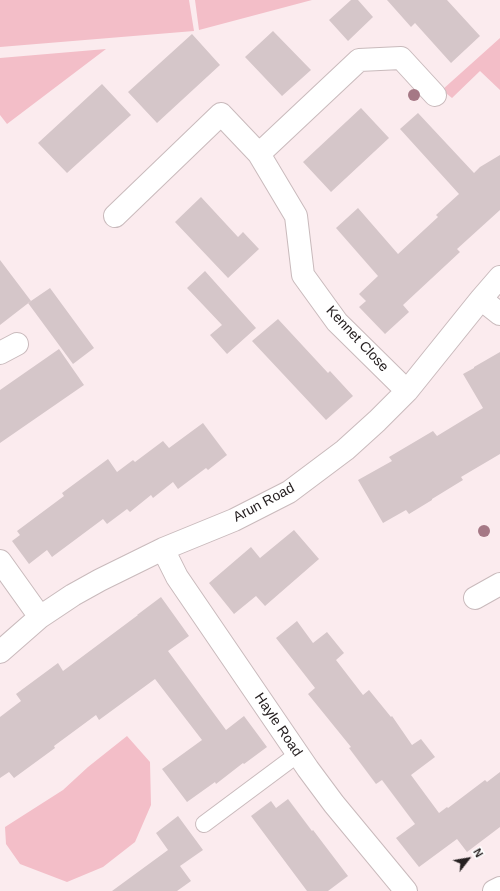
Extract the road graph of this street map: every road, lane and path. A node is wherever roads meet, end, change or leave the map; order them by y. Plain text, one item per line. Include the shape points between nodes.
1 (435, 95) dead end
2 (259, 154) junction
3 (115, 216) dead end
4 (500, 277) edge
5 (481, 299) junction
6 (500, 314) edge
7 (407, 391) junction
8 (163, 549) junction
9 (0, 561) edge
10 (500, 584) edge
11 (475, 598) dead end
12 (40, 617) junction
13 (0, 652) edge
14 (298, 754) junction
15 (204, 824) dead end
16 (500, 888) edge
17 (406, 891) edge
18 (494, 891) edge

1 - 2 street via 401,58 359,60
2 - 3 street, Kennet Close via 221,114
2 - 7 street, Kennet Close via 296,216 303,275 337,322
4 - 5 street, Arun Road
5 - 6 street
5 - 7 street, Arun Road
7 - 8 street, Arun Road via 345,450 289,492 234,520
8 - 12 street, Arun Road via 100,580
8 - 14 street, Hayle Road via 177,577
9 - 12 street
10 - 11 street
12 - 13 street, Arun Road
14 - 15 lane
14 - 17 street, Hayle Road via 334,804
16 - 18 street

